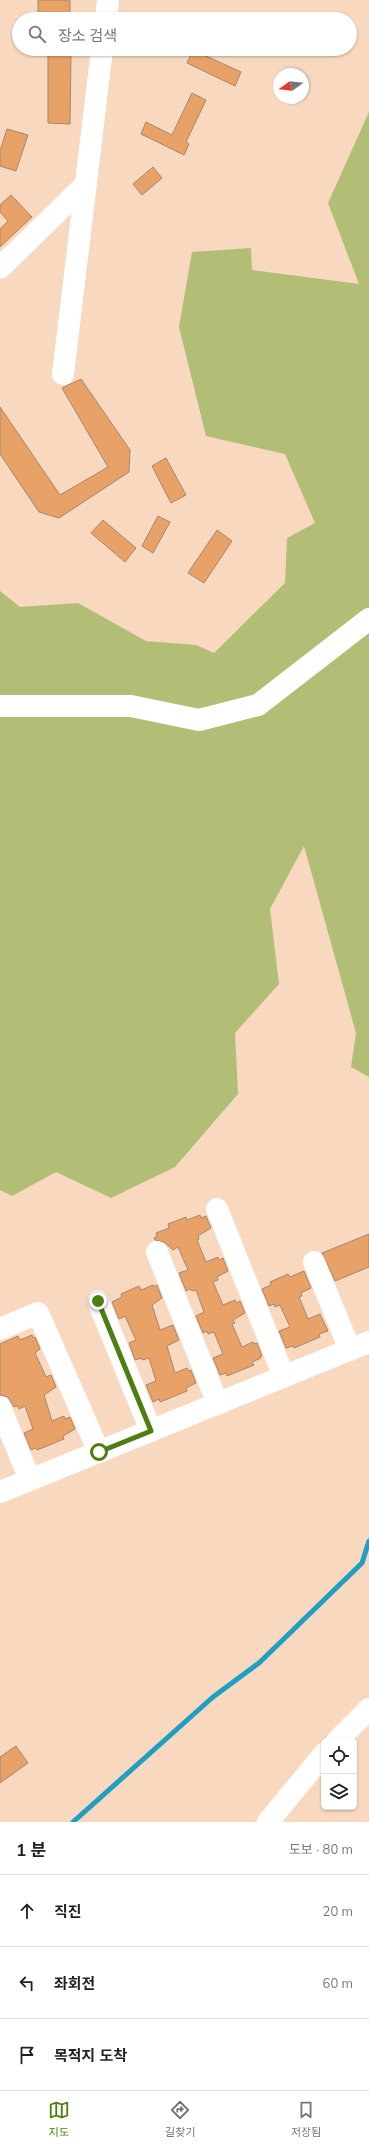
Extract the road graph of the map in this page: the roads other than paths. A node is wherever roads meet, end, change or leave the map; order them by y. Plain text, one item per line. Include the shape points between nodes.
1 (108, 0) edge
2 (107, 12) edge
3 (101, 56) edge
4 (86, 184) junction
5 (0, 268) edge
6 (63, 374) dead end
7 (369, 619) edge
8 (0, 706) edge
9 (216, 1209) dead end
10 (157, 1252) dead end
11 (314, 1262) dead end
12 (98, 1301) dead end
13 (0, 1329) edge
14 (360, 1346) edge
15 (284, 1377) junction
16 (218, 1404) junction
17 (0, 1407) edge
18 (151, 1431) junction
19 (99, 1452) junction
20 (30, 1480) junction
21 (0, 1492) edge
22 (369, 1709) edge
23 (340, 1738) edge
24 (321, 1758) edge
25 (268, 1822) edge

1 - 2 street
3 - 4 street
4 - 5 street
4 - 6 street
7 - 8 street via 258,705 199,720 131,706
9 - 15 street
10 - 16 street
11 - 14 street
12 - 18 street
13 - 19 street via 38,1313
14 - 15 street
15 - 16 street
16 - 18 street
17 - 20 street
18 - 19 street
19 - 20 street
20 - 21 street
22 - 23 street
24 - 25 street

